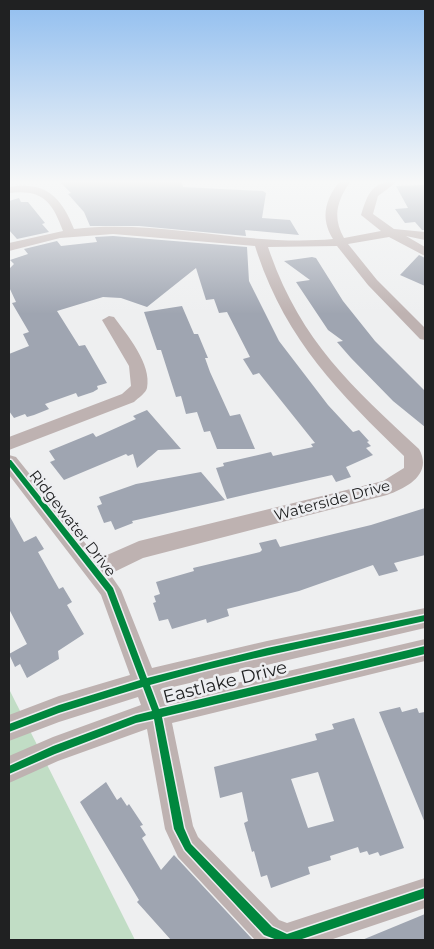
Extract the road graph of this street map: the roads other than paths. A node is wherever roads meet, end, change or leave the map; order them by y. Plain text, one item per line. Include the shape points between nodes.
1 (67, 225) edge
2 (332, 225) edge
3 (381, 225) edge
4 (70, 233) junction
5 (392, 234) junction
6 (425, 236) edge
7 (340, 242) junction
8 (260, 243) junction
9 (9, 247) edge
10 (425, 252) edge
11 (108, 320) dead end
12 (425, 336) edge
13 (9, 444) edge
14 (9, 462) edge
15 (420, 467) edge
16 (94, 571) junction
17 (425, 618) edge
18 (425, 650) edge
19 (145, 682) junction
20 (157, 714) junction
21 (9, 728) edge
22 (9, 770) edge
23 (425, 893) edge

1 - 4 street
2 - 7 street
3 - 5 street
4 - 8 street via 134,231
4 - 9 street
5 - 6 street
5 - 7 street
5 - 10 street
7 - 8 street
7 - 12 street via 391,304
8 - 15 street, Waterside Drive via 293,320 315,352 356,400 414,454
11 - 13 street via 137,366 139,388 128,398
14 - 16 street, Ridgewater Drive
15 - 16 street, Waterside Drive via 395,484 139,550
16 - 19 street, Ridgewater Drive via 110,590
17 - 19 street, Eastlake Drive
18 - 20 street, Eastlake Drive
19 - 20 street, Ridgewater Drive
19 - 21 street, Eastlake Drive via 61,706
20 - 22 street, Eastlake Drive via 53,750
20 - 23 street, Ridgewater Drive via 179,829 188,847 268,931 287,938

